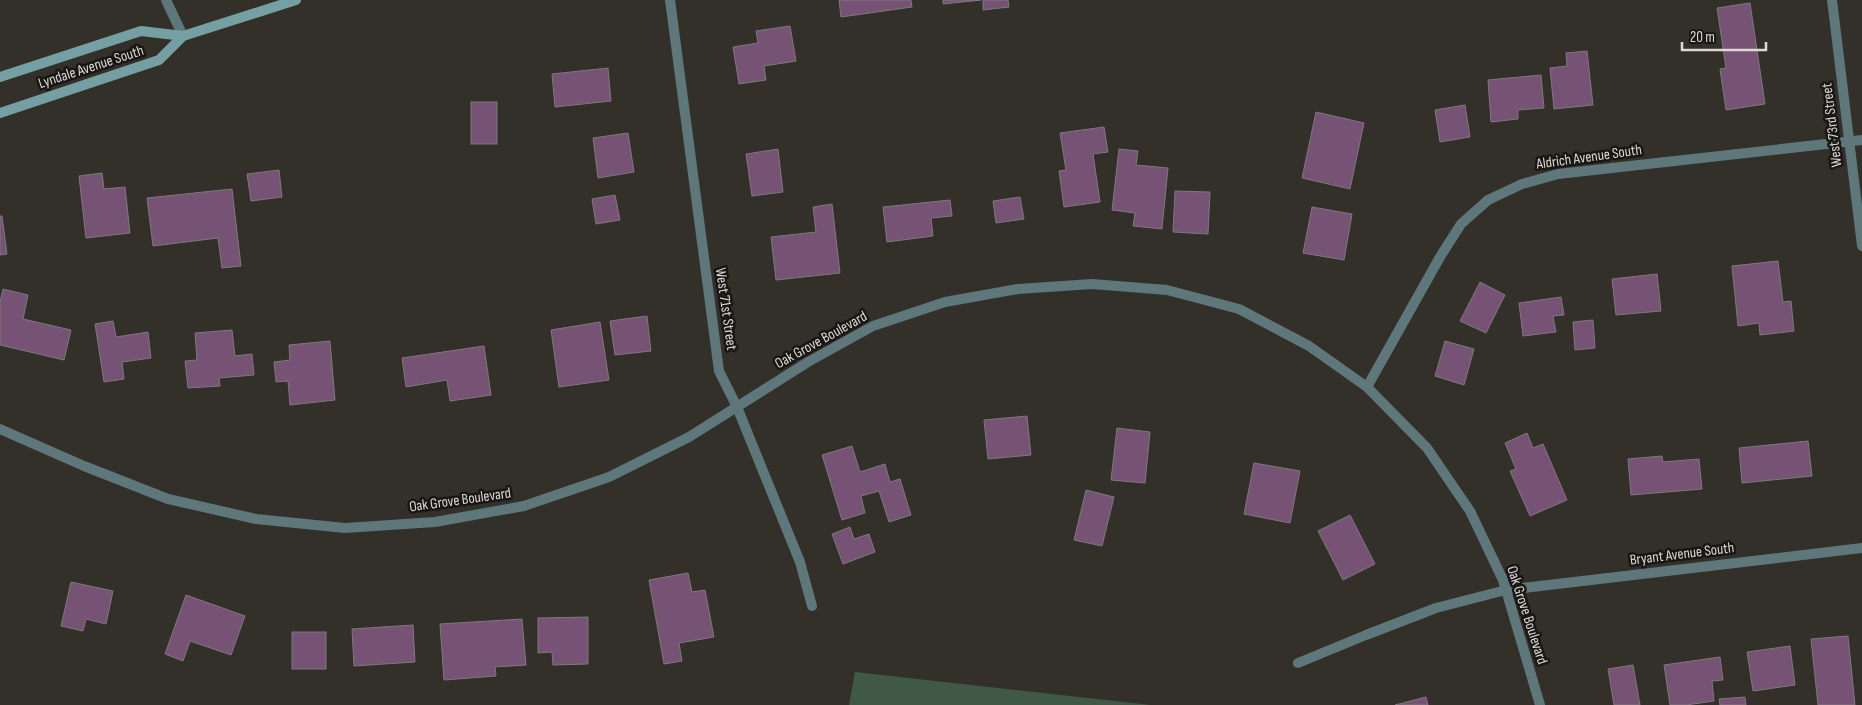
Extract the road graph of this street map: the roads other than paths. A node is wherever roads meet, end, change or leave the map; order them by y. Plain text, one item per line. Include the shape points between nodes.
1 (166, 0) edge
2 (296, 0) edge
3 (670, 0) edge
4 (1832, 0) edge
5 (183, 36) junction
6 (0, 77) edge
7 (0, 113) edge
8 (1862, 140) edge
9 (1850, 141) junction
10 (1862, 246) edge
11 (1367, 387) junction
12 (737, 407) junction
13 (0, 429) edge
14 (1862, 548) edge
15 (1506, 590) junction
16 (812, 606) dead end
17 (1298, 663) dead end
18 (1540, 705) edge

1 - 5 street
2 - 5 main road, Lyndale Avenue South
3 - 12 street, West 71st Street via 719,371
4 - 9 street, West 73rd Street
5 - 6 main road, Lyndale Avenue South via 141,31
5 - 7 main road, Lyndale Avenue South via 159,60
8 - 9 street, Aldrich Avenue South
9 - 10 street, West 73rd Street
9 - 11 street, Aldrich Avenue South via 1558,174 1522,184 1488,200 1461,224
11 - 12 street, Oak Grove Boulevard via 1309,346 1239,309 1167,290 1092,284 1018,288 945,302 873,326
11 - 15 street, Oak Grove Boulevard via 1427,448 1470,511
12 - 13 street, Oak Grove Boulevard via 690,438 609,478 524,506 435,522 345,528 256,518 168,499
12 - 16 street, West 71st Street via 800,562
14 - 15 street, Bryant Avenue South
15 - 17 street, Bryant Avenue South via 1436,608
15 - 18 street, Oak Grove Boulevard

